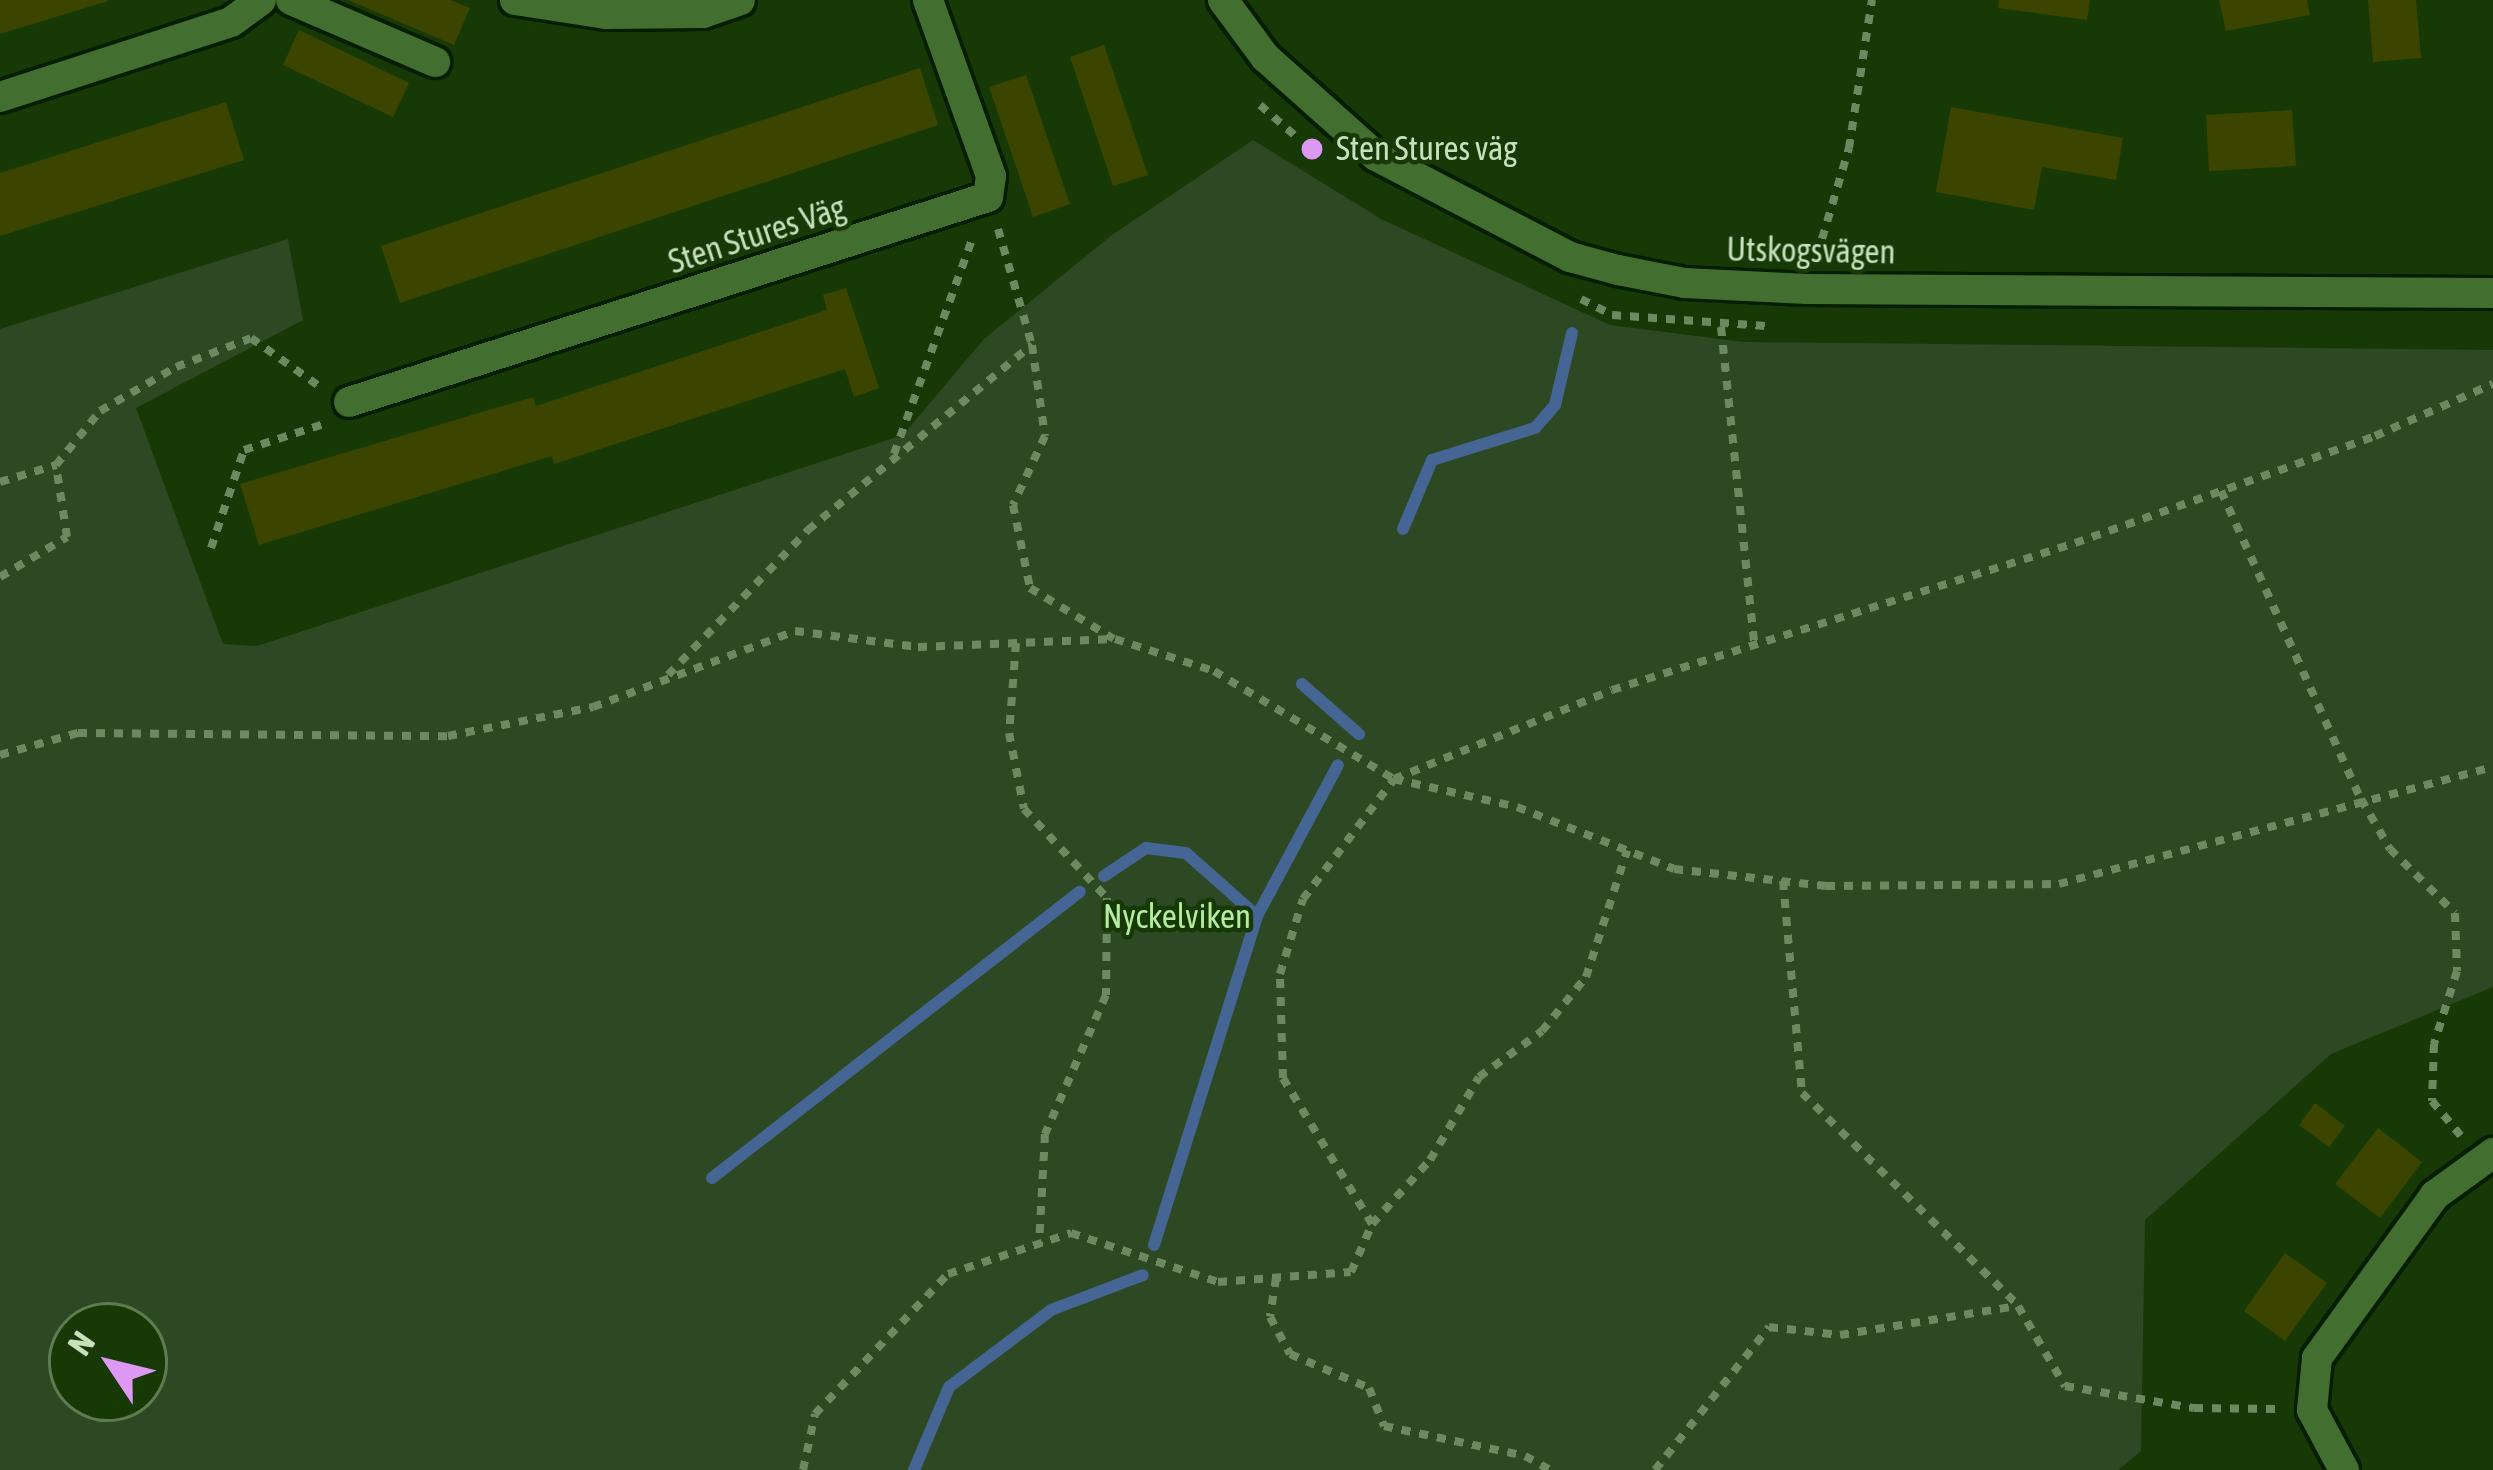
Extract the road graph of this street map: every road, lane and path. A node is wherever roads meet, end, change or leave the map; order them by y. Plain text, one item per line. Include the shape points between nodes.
1 (261, 0) edge
2 (291, 0) edge
3 (515, 0) edge
4 (740, 0) edge
5 (928, 0) edge
6 (1223, 0) edge
7 (1872, 0) edge
8 (435, 62) dead end
9 (0, 97) edge
10 (988, 197) junction
11 (1807, 289) junction
12 (2493, 292) edge
13 (1721, 327) dead end
14 (1032, 345) junction
15 (2493, 384) edge
16 (349, 401) junction
17 (894, 456) junction
18 (56, 465) junction
19 (0, 482) edge
20 (2221, 491) junction
21 (211, 548) dead end
22 (0, 577) edge
23 (1115, 639) junction
24 (1754, 641) junction
25 (1016, 643) junction
26 (667, 676) junction
27 (0, 755) edge
28 (2493, 767) edge
29 (1394, 779) junction
30 (2361, 799) junction
31 (1628, 851) junction
32 (1783, 881) junction
33 (2432, 1101) dead end
34 (2493, 1153) edge
35 (1372, 1224) junction
36 (1039, 1244) junction
37 (1276, 1278) junction
38 (2018, 1306) junction
39 (2312, 1410) junction
40 (802, 1470) edge
41 (1550, 1470) edge
42 (1655, 1470) edge
43 (2344, 1470) edge

1 - 9 street via 231,22
2 - 8 street
3 - 4 street via 607,14 703,13
5 - 10 street via 991,176
6 - 11 street, Utskogsvägen via 1321,113 1447,199 1570,257 1618,270 1684,284
7 - 11 path via 1849,148
10 - 14 path
10 - 16 street, Sten Stures Väg
10 - 17 path
11 - 12 street, Utskogsvägen
13 - 24 path
14 - 17 path
14 - 23 path via 1045,436 1013,505 1030,588
15 - 20 path
16 - 18 path via 304,381 250,338 176,367 100,411
16 - 21 path via 329,422 244,450
17 - 26 path via 808,530
18 - 19 path
18 - 22 path via 67,537
20 - 24 path
20 - 30 path
23 - 25 path
23 - 29 path via 1214,671
24 - 29 path via 1484,737
25 - 26 path via 918,647 795,632
25 - 36 path via 1009,733 1024,809 1107,898 1106,995 1045,1134
26 - 27 path via 593,707 448,736 78,733
28 - 30 path
29 - 31 path via 1517,807
29 - 35 path via 1303,899 1280,974 1283,1078
30 - 32 path via 2059,884
30 - 33 path via 2390,849 2455,913 2457,971 2434,1044
31 - 32 path via 1674,869
31 - 35 path via 1586,977 1542,1031 1479,1077 1430,1160
32 - 38 path via 1802,1093
34 - 39 street via 2435,1195 2362,1286 2318,1358
35 - 37 path via 1351,1272
36 - 37 path via 1071,1233 1218,1282
36 - 40 path via 948,1274 891,1326 814,1414
37 - 41 path via 1270,1317 1290,1354 1370,1388 1384,1426 1526,1456
38 - 39 path via 2066,1386 2194,1408
38 - 42 path via 1840,1335 1769,1327
39 - 43 street

